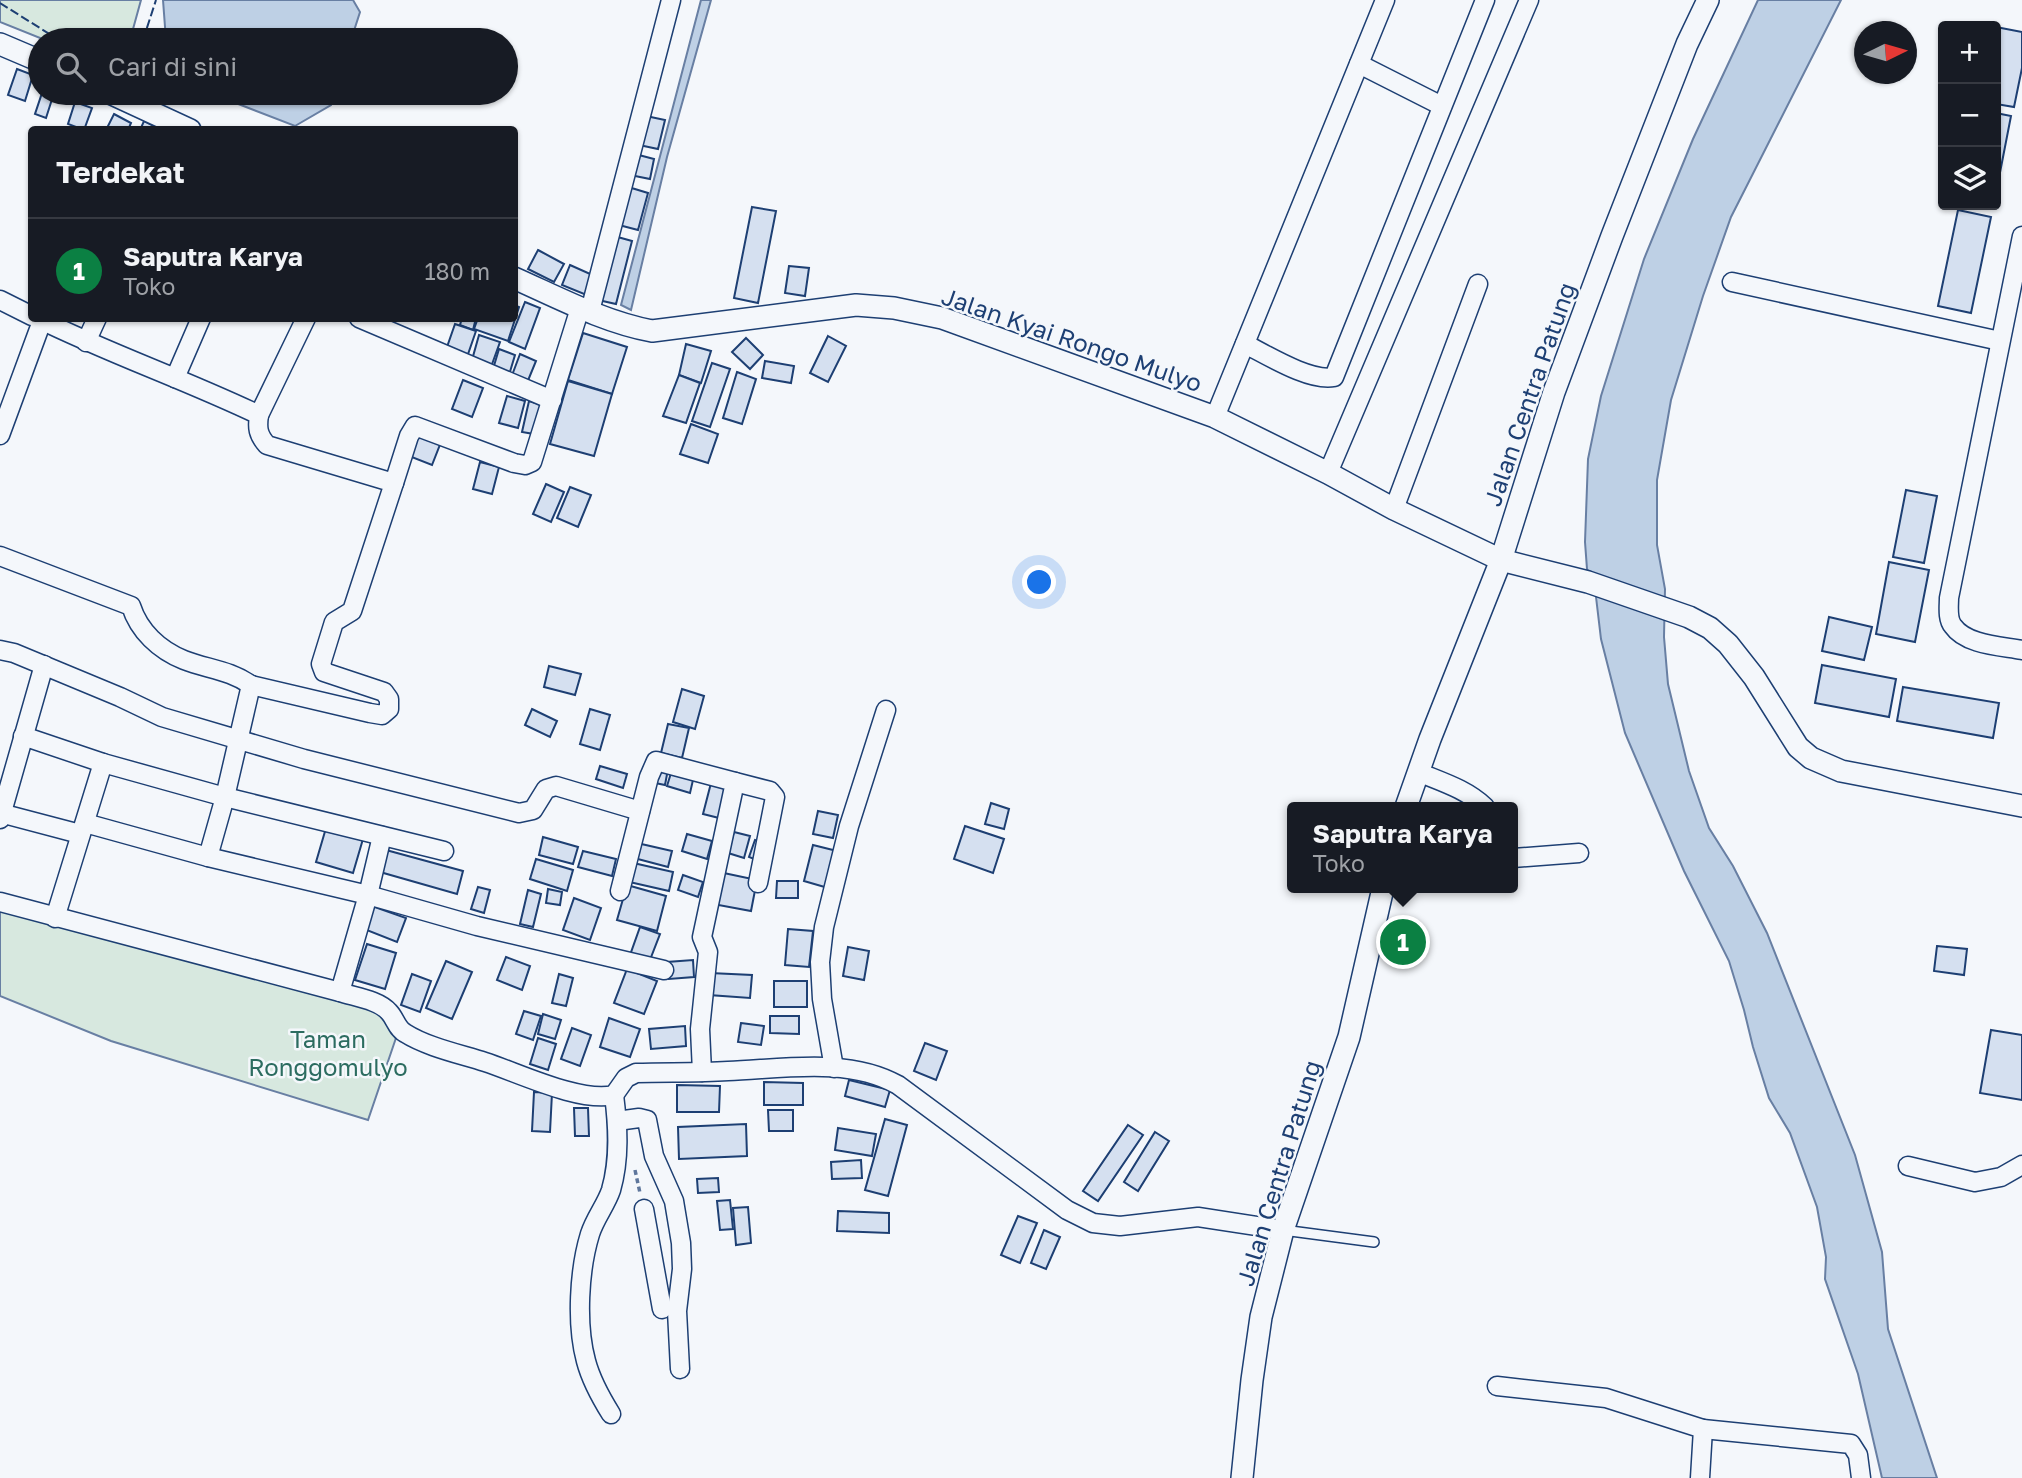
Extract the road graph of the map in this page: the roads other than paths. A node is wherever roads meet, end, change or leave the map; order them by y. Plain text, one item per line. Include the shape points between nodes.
1 (671, 0) edge
2 (1385, 0) edge
3 (1485, 0) edge
4 (1529, 0) edge
5 (1708, 0) edge
6 (0, 44) edge
7 (28, 56) edge
8 (1359, 64) junction
9 (136, 105) edge
10 (1443, 106) junction
11 (181, 126) edge
12 (2022, 236) edge
13 (518, 280) edge
14 (1732, 282) dead end
15 (1478, 284) dead end
16 (0, 300) edge
17 (585, 309) junction
18 (28, 314) edge
19 (36, 322) edge
20 (45, 322) edge
21 (95, 322) edge
22 (199, 322) edge
23 (304, 322) edge
24 (368, 322) edge
25 (2000, 341) junction
26 (86, 342) junction
27 (1245, 344) junction
28 (175, 378) junction
29 (552, 400) junction
30 (259, 415) junction
31 (1215, 417) junction
32 (0, 435) edge
33 (1328, 473) junction
34 (394, 483) junction
35 (1394, 509) junction
36 (0, 556) edge
37 (1501, 560) junction
38 (0, 650) edge
39 (2022, 650) edge
40 (44, 665) junction
41 (251, 685) junction
42 (886, 710) dead end
43 (23, 736) junction
44 (238, 739) junction
45 (103, 763) junction
46 (1418, 772) junction
47 (735, 782) junction
48 (225, 797) junction
49 (1408, 802) edge
50 (1480, 802) edge
51 (2022, 806) edge
52 (640, 811) junction
53 (1, 815) edge
54 (83, 829) junction
55 (382, 836) junction
56 (444, 851) dead end
57 (1579, 853) dead end
58 (208, 857) junction
59 (1518, 858) edge
60 (758, 883) dead end
61 (620, 891) dead end
62 (1382, 893) edge
63 (368, 895) junction
64 (0, 902) edge
65 (55, 918) junction
66 (664, 970) dead end
67 (340, 992) junction
68 (834, 1068) junction
69 (702, 1072) junction
70 (614, 1095) junction
71 (617, 1121) junction
72 (2022, 1165) edge
73 (1908, 1166) dead end
74 (645, 1209) dead end
75 (1283, 1230) junction
76 (1374, 1242) dead end
77 (662, 1310) dead end
78 (680, 1369) dead end
79 (1497, 1386) dead end
80 (611, 1414) dead end
81 (1703, 1429) junction
82 (1242, 1478) edge
83 (1700, 1478) edge
84 (1861, 1478) edge

1 - 17 street
2 - 8 street
3 - 10 street
4 - 33 street
5 - 37 street, Jalan Centra Patung via 1554,392
6 - 7 street
8 - 10 street
8 - 27 street
9 - 11 street
10 - 27 street via 1334,377 1322,379
12 - 25 street
13 - 17 street, Jalan Kyai Rongo Mulyo
14 - 25 street
15 - 35 street
16 - 18 street
17 - 29 street
17 - 31 street, Jalan Kyai Rongo Mulyo via 652,331 856,305 894,308 942,318
19 - 32 street
20 - 26 street
21 - 26 street
22 - 28 street
23 - 30 street
24 - 29 street
25 - 39 street via 1949,612 1952,625 1964,635
26 - 28 street
27 - 31 street
28 - 30 street
29 - 34 street via 532,462 514,463 415,426
30 - 34 street via 257,427 267,445
31 - 33 street, Jalan Kyai Rongo Mulyo
33 - 35 street, Jalan Kyai Rongo Mulyo
34 - 41 street via 352,611 334,622 321,663 324,672 384,692 390,699 389,709 384,714 370,713
35 - 37 street, Jalan Kyai Rongo Mulyo
36 - 41 street via 131,607 142,631 183,660 236,674
37 - 46 street, Jalan Centra Patung
37 - 51 street, Jalan Kyai Rongo Mulyo via 1668,608 1710,628 1754,677 1798,747 1811,758 1841,771
38 - 40 street
40 - 43 street
40 - 44 street via 162,717
41 - 44 street
42 - 68 street via 849,826 824,927 821,999
43 - 45 street
43 - 53 street
44 - 48 street
44 - 52 street via 519,813 533,810 546,789 556,786
45 - 48 street
45 - 54 street
46 - 49 street, Jalan Centra Patung
46 - 50 street via 1457,787
47 - 52 street via 656,761
47 - 60 street via 770,791 775,797
47 - 69 street via 702,937 708,952 700,1029
48 - 55 street
48 - 58 street
52 - 61 street
53 - 54 street
54 - 58 street
54 - 65 street
55 - 56 street
55 - 63 street
57 - 59 street
58 - 63 street
62 - 75 street, Jalan Centra Patung via 1349,1037
63 - 66 street
63 - 67 street
64 - 65 street
65 - 67 street
67 - 70 street via 383,1006 403,1032 443,1049 547,1084 591,1095
68 - 69 street
68 - 75 street via 880,1075 898,1085 1067,1210 1093,1223 1120,1226 1198,1217
69 - 70 street via 636,1073 626,1077
70 - 71 street
71 - 78 street via 647,1120 654,1156 674,1201 682,1269 677,1311
71 - 80 street via 618,1151 610,1192 591,1230 581,1284 586,1362
72 - 73 street via 2001,1177 1975,1182
74 - 77 street
75 - 76 lane
75 - 82 street, Jalan Centra Patung via 1261,1317
79 - 81 street via 1606,1398
81 - 83 street
81 - 84 street via 1851,1444 1858,1455

